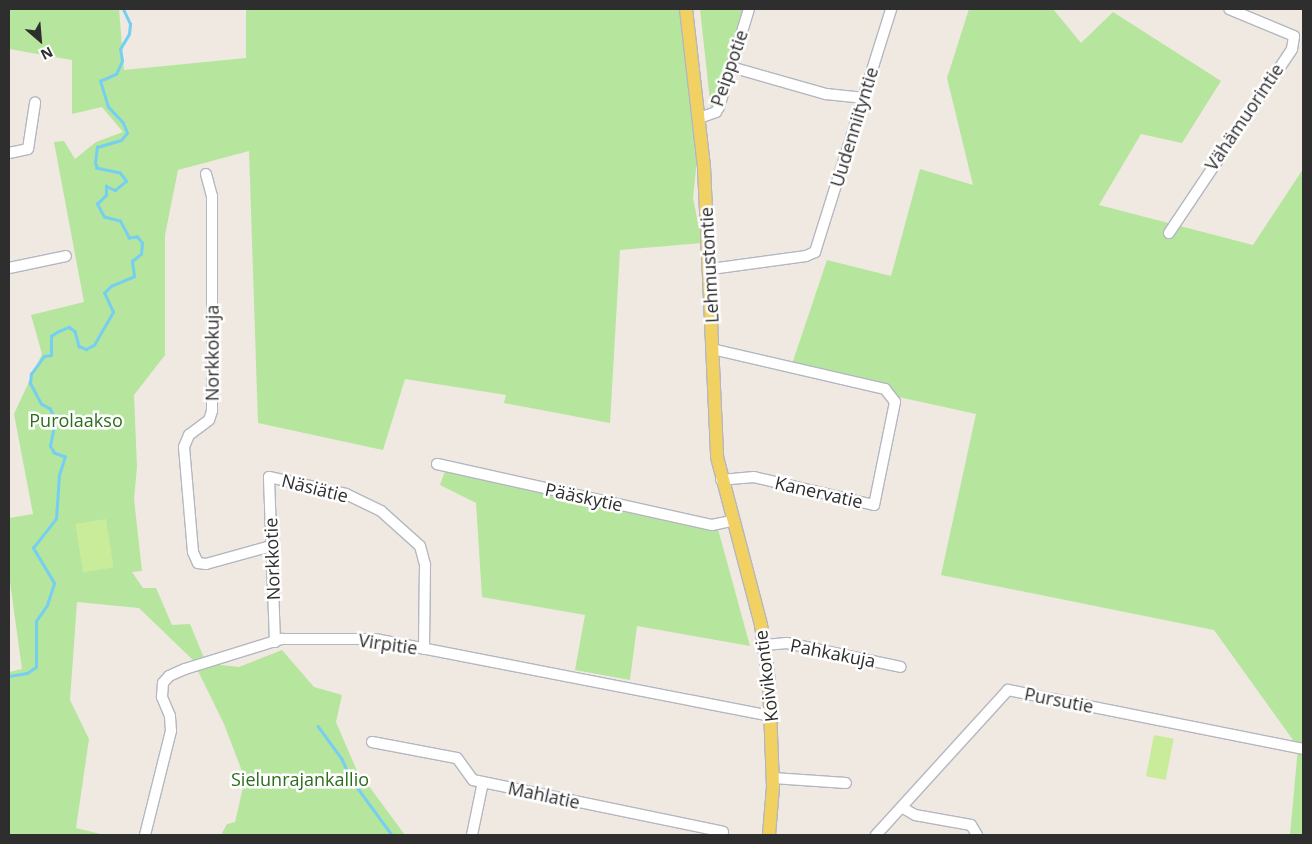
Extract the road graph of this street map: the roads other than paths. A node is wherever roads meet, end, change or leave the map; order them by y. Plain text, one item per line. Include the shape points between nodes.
1 (686, 9) edge
2 (749, 9) edge
3 (891, 9) edge
4 (1229, 9) edge
5 (731, 67) junction
6 (862, 98) junction
7 (35, 103) dead end
8 (699, 118) junction
9 (9, 153) edge
10 (206, 174) dead end
11 (1169, 233) dead end
12 (66, 256) dead end
13 (9, 268) edge
14 (711, 269) junction
15 (712, 349) junction
16 (437, 464) dead end
17 (269, 477) joint
18 (721, 480) junction
19 (732, 521) junction
20 (271, 546) junction
21 (275, 642) junction
22 (765, 645) junction
23 (424, 650) junction
24 (901, 667) dead end
25 (772, 716) junction
26 (372, 742) dead end
27 (1303, 749) edge
28 (773, 778) junction
29 (483, 782) junction
30 (846, 784) dead end
31 (903, 808) junction
32 (725, 833) edge
33 (145, 835) edge
34 (472, 835) edge
35 (769, 835) edge
36 (876, 835) edge
37 (977, 835) edge

1 - 8 main road, Lehmustontie
2 - 5 street, Peippotie
3 - 6 street, Uudenniityntie
4 - 11 street, Vähämuorintie via 1294,36 1292,49
5 - 6 street via 826,94
5 - 8 street, Peippotie via 716,112
6 - 14 street, Uudenniityntie via 815,252
7 - 9 street via 28,150
8 - 14 main road, Lehmustontie
10 - 20 street, Norkkokuja via 212,196 212,411 210,420 189,435 184,447 193,552 198,564 206,564
12 - 13 street
14 - 15 main road, Lehmustontie
15 - 18 main road, Lehmustontie via 713,410
15 - 18 street, Kanervatie via 885,389 895,402 874,505 754,477
16 - 19 street, Pääskytie via 712,524
17 - 20 street, Norkkotie
17 - 23 street, Näsiätie via 346,494 381,511 420,546 426,565
18 - 19 main road, Lehmustontie
19 - 22 main road, Koivikontie
20 - 21 street, Norkkotie
21 - 23 street, Virpitie via 375,639
21 - 33 street, Virpitie via 185,669 169,676 163,683 162,696 170,716 171,731
22 - 24 street, Pahkakuja via 787,643
22 - 25 main road, Koivikontie
23 - 25 street, Virpitie
25 - 28 main road, Koivikontie
26 - 29 street, Mahlatie via 457,758 473,780
27 - 31 street, Pursutie via 1008,690
28 - 30 street
28 - 35 main road, Koivikontie
29 - 32 street, Mahlatie
29 - 34 street
31 - 36 street, Pursutie
31 - 37 street via 924,817 971,826

